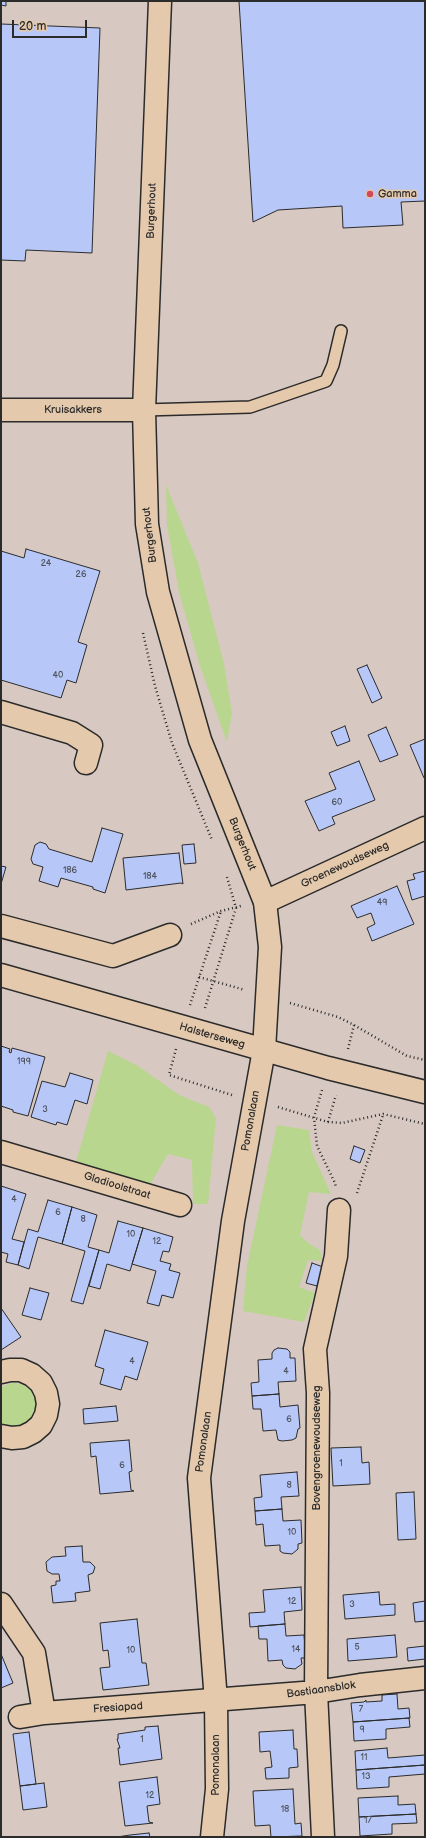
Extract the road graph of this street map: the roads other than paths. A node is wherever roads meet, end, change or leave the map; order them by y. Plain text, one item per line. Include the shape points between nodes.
1 (160, 1) edge
2 (341, 331) dead end
3 (1, 410) edge
4 (144, 410) junction
5 (1, 712) edge
6 (86, 763) dead end
7 (425, 828) edge
8 (265, 902) junction
9 (1, 926) edge
10 (170, 935) road end
11 (1, 975) edge
12 (264, 1050) junction
13 (425, 1092) edge
14 (1, 1152) edge
15 (180, 1205) dead end
16 (339, 1210) road end
17 (1, 1372) edge
18 (1, 1436) edge
19 (1, 1604) edge
20 (425, 1678) edge
21 (316, 1692) junction
22 (216, 1700) junction
23 (44, 1713) junction
24 (20, 1717) dead end
25 (212, 1837) edge
26 (323, 1837) edge

1 - 4 street, Burgerhout
2 - 4 lane via 333,365 326,381 250,407
3 - 4 street, Kruisakkers
4 - 8 street, Burgerhout via 147,524 158,592 200,740
5 - 6 street via 72,733 91,745
7 - 8 street, Groenewoudseweg
8 - 12 street, Burgerhout via 270,947
9 - 10 street via 113,956
11 - 12 street, Halsterseweg
12 - 13 street, Halsterseweg
12 - 22 street, Pomonalaan via 233,1221 199,1478
14 - 15 street, Gladioolstraat
16 - 21 street, Bovengroenewoudseweg via 336,1256 315,1349 318,1393
17 - 18 street via 21,1370 32,1375 41,1383 48,1404 41,1425 33,1432 23,1437
19 - 23 street via 34,1653
20 - 21 street, Bastiaansblok
21 - 22 street, Bastiaansblok
21 - 26 street, Bovengroenewoudseweg
22 - 23 street, Fresiapad
22 - 25 street, Pomonalaan via 217,1789
23 - 24 street, Fresiapad

